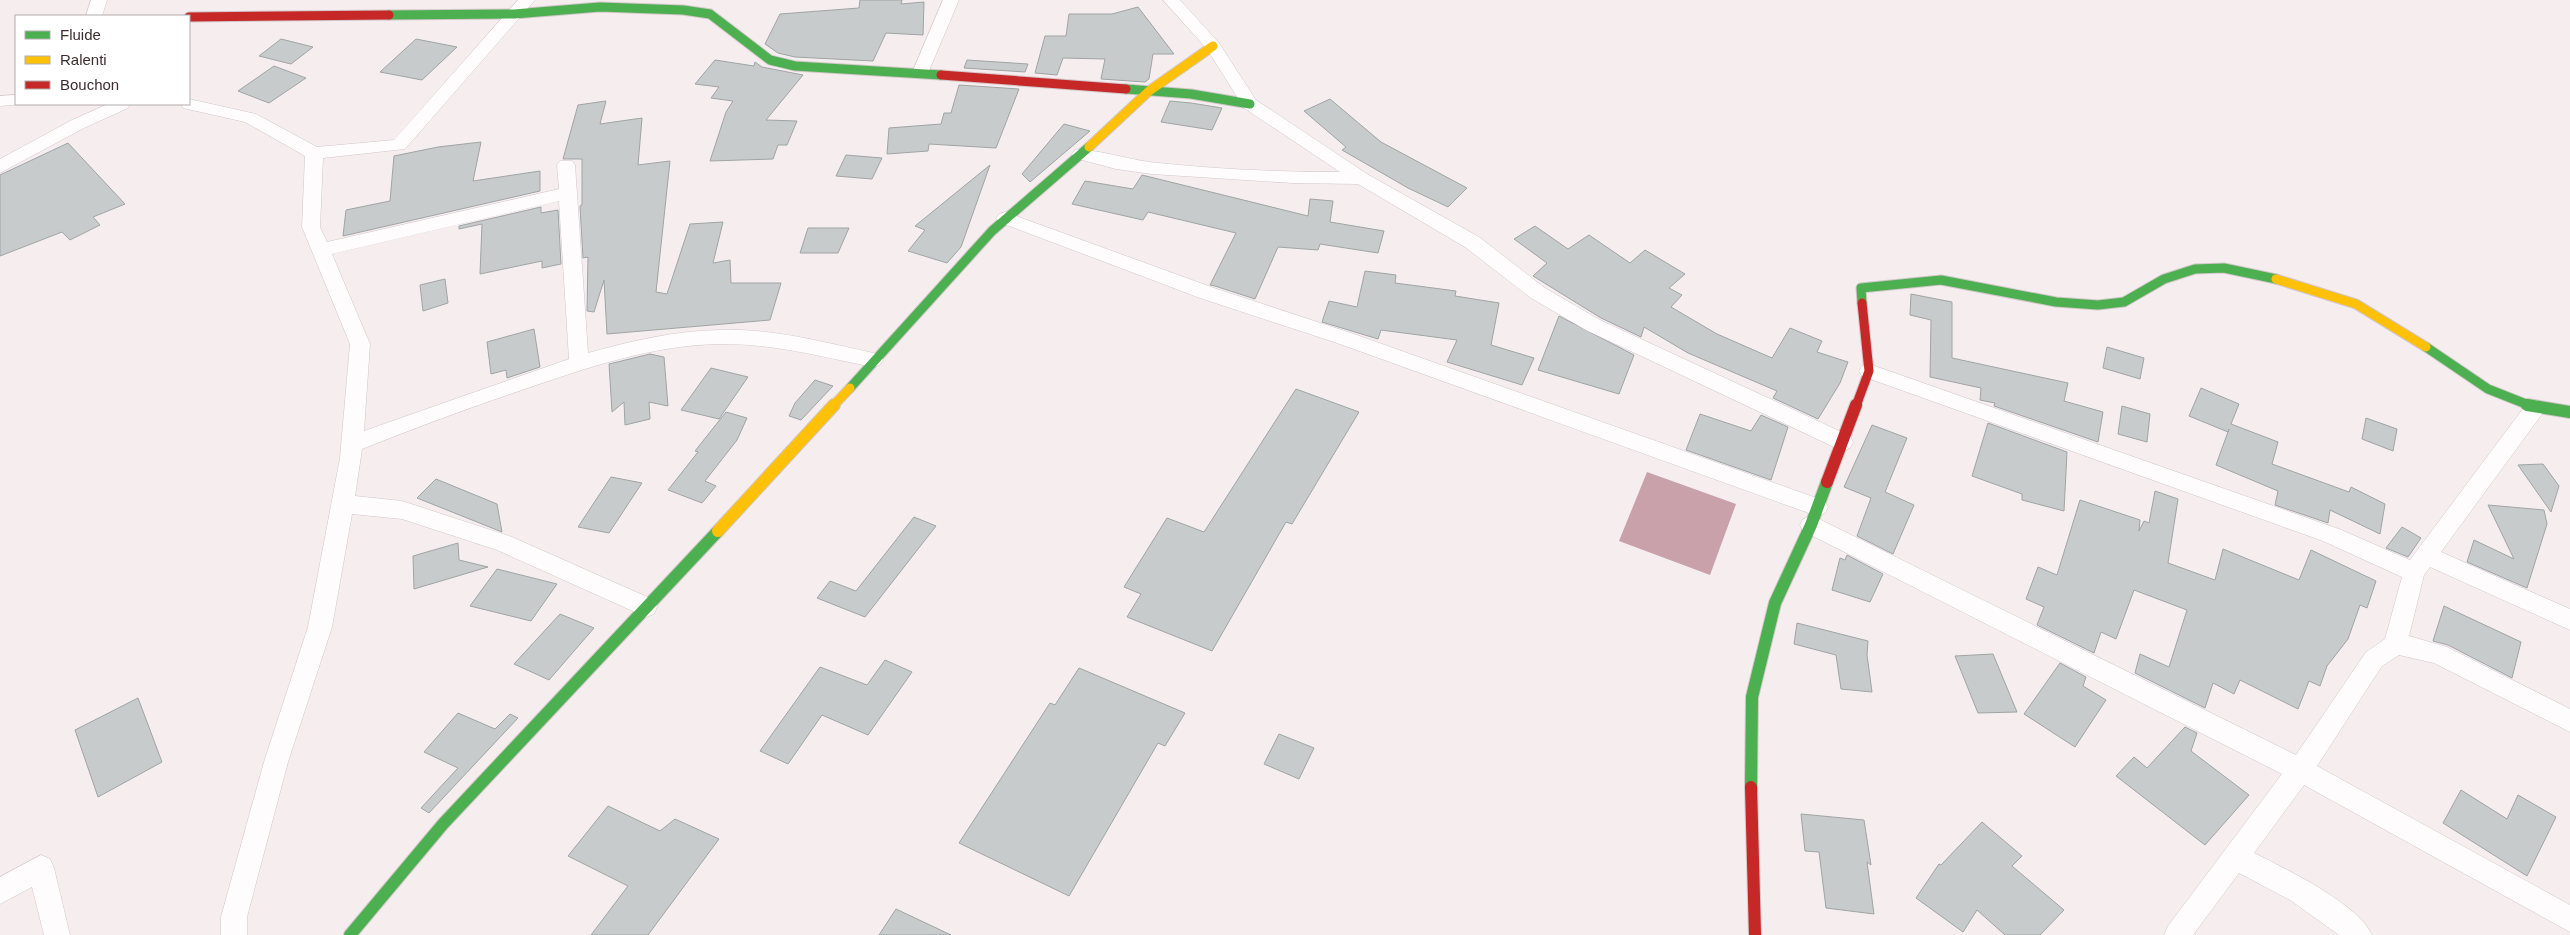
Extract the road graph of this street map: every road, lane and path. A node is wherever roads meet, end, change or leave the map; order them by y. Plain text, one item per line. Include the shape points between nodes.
1 (100, 0) edge
2 (527, 0) edge
3 (951, 0) edge
4 (1171, 0) edge
5 (514, 14) junction
6 (94, 15) edge
7 (190, 17) edge
8 (1213, 46) junction
9 (920, 73) junction
10 (1149, 91) junction
11 (15, 100) edge
12 (0, 101) edge
13 (190, 104) edge
14 (1250, 104) junction
15 (120, 105) edge
16 (314, 153) junction
17 (1081, 154) junction
18 (566, 165) dead end
19 (0, 167) edge
20 (1361, 178) junction
21 (567, 193) junction
22 (1005, 218) junction
23 (320, 250) junction
24 (874, 360) junction
25 (579, 364) junction
26 (1869, 371) junction
27 (2535, 408) junction
28 (2570, 412) edge
29 (1843, 442) junction
30 (352, 444) junction
31 (343, 504) junction
32 (1814, 516) junction
33 (2420, 564) junction
34 (646, 607) junction
35 (2570, 620) edge
36 (2395, 645) junction
37 (2570, 721) edge
38 (2300, 770) junction
39 (2234, 858) junction
40 (0, 891) edge
41 (2570, 919) edge
42 (57, 935) edge
43 (234, 935) edge
44 (350, 935) edge
45 (1755, 935) edge
46 (2177, 935) edge
47 (2359, 935) edge

1 - 6 street
2 - 5 street
3 - 9 street
4 - 8 street
5 - 7 street
5 - 9 street via 600,7 683,10 710,14 770,60 795,66
5 - 16 street via 399,145
8 - 10 street
8 - 14 street
9 - 10 street
10 - 14 street
10 - 17 street
11 - 12 street
13 - 16 street via 250,118
14 - 20 street
15 - 19 street
16 - 23 street via 311,227
17 - 20 street via 1101,161 1175,170
17 - 22 street
18 - 21 street
20 - 29 street via 1472,242 1538,293 1593,325
21 - 23 street
21 - 25 street
22 - 24 street
22 - 32 street via 1207,293 1344,338
23 - 30 street via 360,344
24 - 25 street via 779,341 722,337 637,347
24 - 34 street
25 - 30 street
26 - 27 street via 1861,288 1941,280 2056,302 2098,305 2124,302 2164,279 2195,269 2224,268 2276,279 2356,304 2402,330 2488,389
26 - 29 street
26 - 33 street
27 - 28 street
27 - 33 street
29 - 32 street
30 - 31 street
31 - 34 street via 402,510 504,543
31 - 43 street via 320,627 276,762 234,917
32 - 38 street
32 - 45 street via 1775,603 1752,697 1751,824
33 - 35 street
33 - 36 street
34 - 44 street via 443,824
36 - 37 street via 2439,654
36 - 38 street via 2374,659
38 - 39 street
38 - 41 street
39 - 46 street
39 - 47 street via 2291,884
40 - 42 street via 41,868

